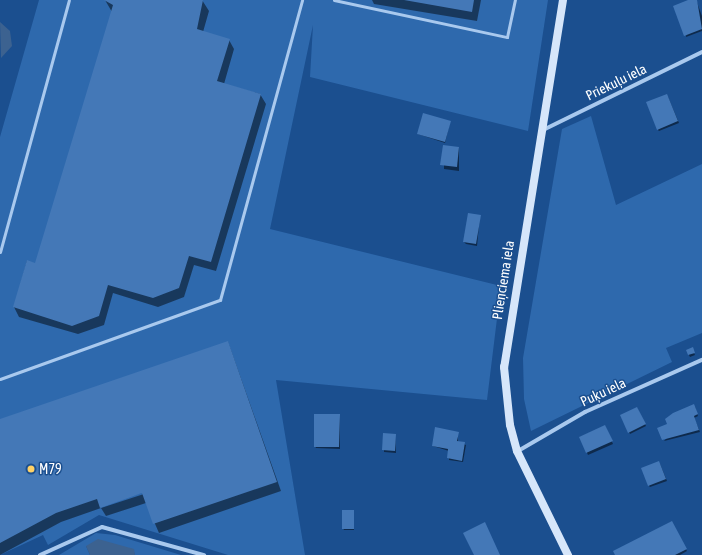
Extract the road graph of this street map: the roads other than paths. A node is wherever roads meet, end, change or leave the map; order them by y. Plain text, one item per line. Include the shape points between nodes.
1 (69, 0) edge
2 (302, 0) edge
3 (334, 0) edge
4 (514, 0) edge
5 (563, 0) edge
6 (702, 52) edge
7 (541, 131) junction
8 (0, 252) edge
9 (702, 360) edge
10 (0, 379) edge
11 (517, 451) junction
12 (40, 555) edge
13 (204, 555) edge
14 (568, 555) edge

1 - 8 lane
2 - 10 lane via 220,300
3 - 4 lane via 507,37
5 - 7 main road, Plieņciema iela
6 - 7 street, Priekuļu iela
7 - 11 main road, Plieņciema iela via 504,367 510,425
9 - 11 street, Puķu iela via 585,412
11 - 14 main road, Plieņciema iela
12 - 13 street via 102,526

